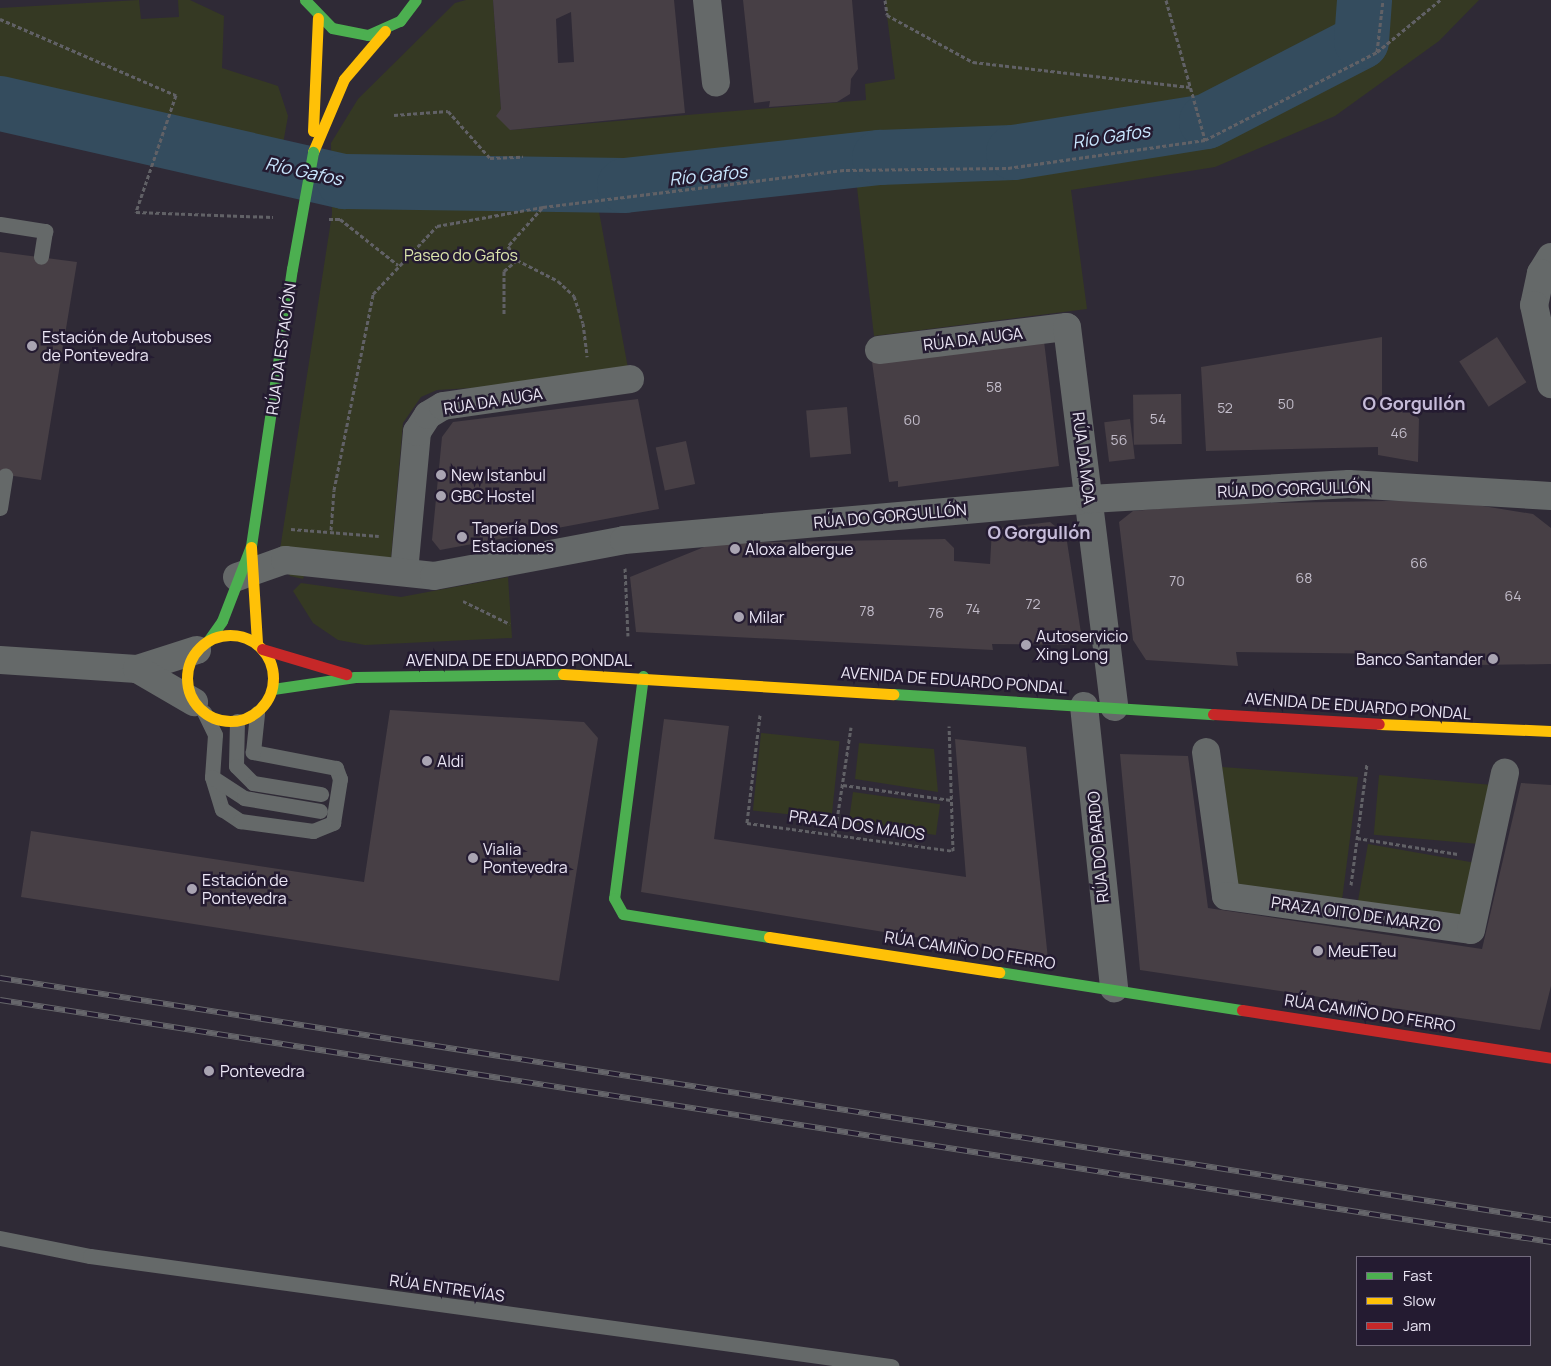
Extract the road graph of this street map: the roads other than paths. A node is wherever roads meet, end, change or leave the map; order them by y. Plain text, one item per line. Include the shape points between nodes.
1 (305, 0) edge
2 (416, 0) edge
3 (708, 0) edge
4 (318, 18) junction
5 (385, 31) junction
6 (716, 83) dead end
7 (312, 152) junction
8 (0, 224) edge
9 (41, 257) dead end
10 (1551, 258) edge
11 (1067, 327) joint
12 (879, 350) dead end
13 (630, 379) dead end
14 (1551, 384) edge
15 (5, 475) dead end
16 (1551, 496) edge
17 (1090, 499) junction
18 (0, 508) edge
19 (247, 564) junction
20 (404, 572) junction
21 (202, 645) junction
22 (260, 646) junction
23 (0, 660) edge
24 (137, 668) junction
25 (643, 676) junction
26 (355, 677) junction
27 (273, 689) junction
28 (1084, 706) junction
29 (199, 707) junction
30 (1114, 708) junction
31 (257, 713) junction
32 (237, 721) junction
33 (1551, 731) edge
34 (1206, 752) dead end
35 (1505, 773) dead end
36 (212, 777) junction
37 (321, 794) dead end
38 (320, 811) dead end
39 (1114, 988) junction
40 (1551, 1058) edge
41 (0, 1238) edge
42 (891, 1366) edge

1 - 4 main road
2 - 5 main road, RÚA DA ESTACIÓN via 400,21
3 - 6 street
4 - 5 main road via 350,35
4 - 7 main road, RÚA DA ESTACIÓN
5 - 7 main road, RÚA DA ESTACIÓN via 344,79
7 - 19 main road, RÚA DA ESTACIÓN, bridge
8 - 9 lane via 45,231
10 - 14 street via 1542,273 1534,305
11 - 12 street, RÚA DA AUGA
11 - 17 street, RÚA DA MOA
13 - 20 street, RÚA DA AUGA via 443,406 428,415 417,432
15 - 18 lane
16 - 17 street, RÚA DO GORGULLÓN via 1349,484
17 - 20 street, RÚA DO GORGULLÓN via 624,540 434,576
17 - 30 street, RÚA DA MOA
19 - 20 street, RÚA DO GORGULLÓN via 285,560
19 - 21 main road, RÚA DA ESTACIÓN via 222,621
19 - 22 main road, RÚA DA ESTACIÓN
21 - 22 main road via 236,635
21 - 24 street
21 - 29 main road via 187,675
22 - 26 main road, AVENIDA DE EDUARDO PONDAL
22 - 27 main road via 274,674
23 - 24 street
24 - 29 street
25 - 26 main road, AVENIDA DE EDUARDO PONDAL
25 - 28 main road, AVENIDA DE EDUARDO PONDAL
25 - 39 main road, RÚA CAMIÑO DO FERRO via 614,898 623,914
26 - 27 main road, AVENIDA DE EDUARDO PONDAL
27 - 31 main road
28 - 30 main road, AVENIDA DE EDUARDO PONDAL
28 - 39 street, RÚA DO BARDO
29 - 32 main road via 219,720
29 - 36 lane via 215,735
30 - 33 main road, AVENIDA DE EDUARDO PONDAL
31 - 32 main road
31 - 36 lane via 253,752 336,768 340,779 333,823 312,831 240,821 222,809
32 - 37 lane via 236,766 253,783
34 - 35 street, PRAZA OITO DE MARZO via 1226,896 1471,930
36 - 38 lane via 244,798
39 - 40 main road, RÚA CAMIÑO DO FERRO
41 - 42 lane, RÚA ENTREVÍAS via 90,1256

